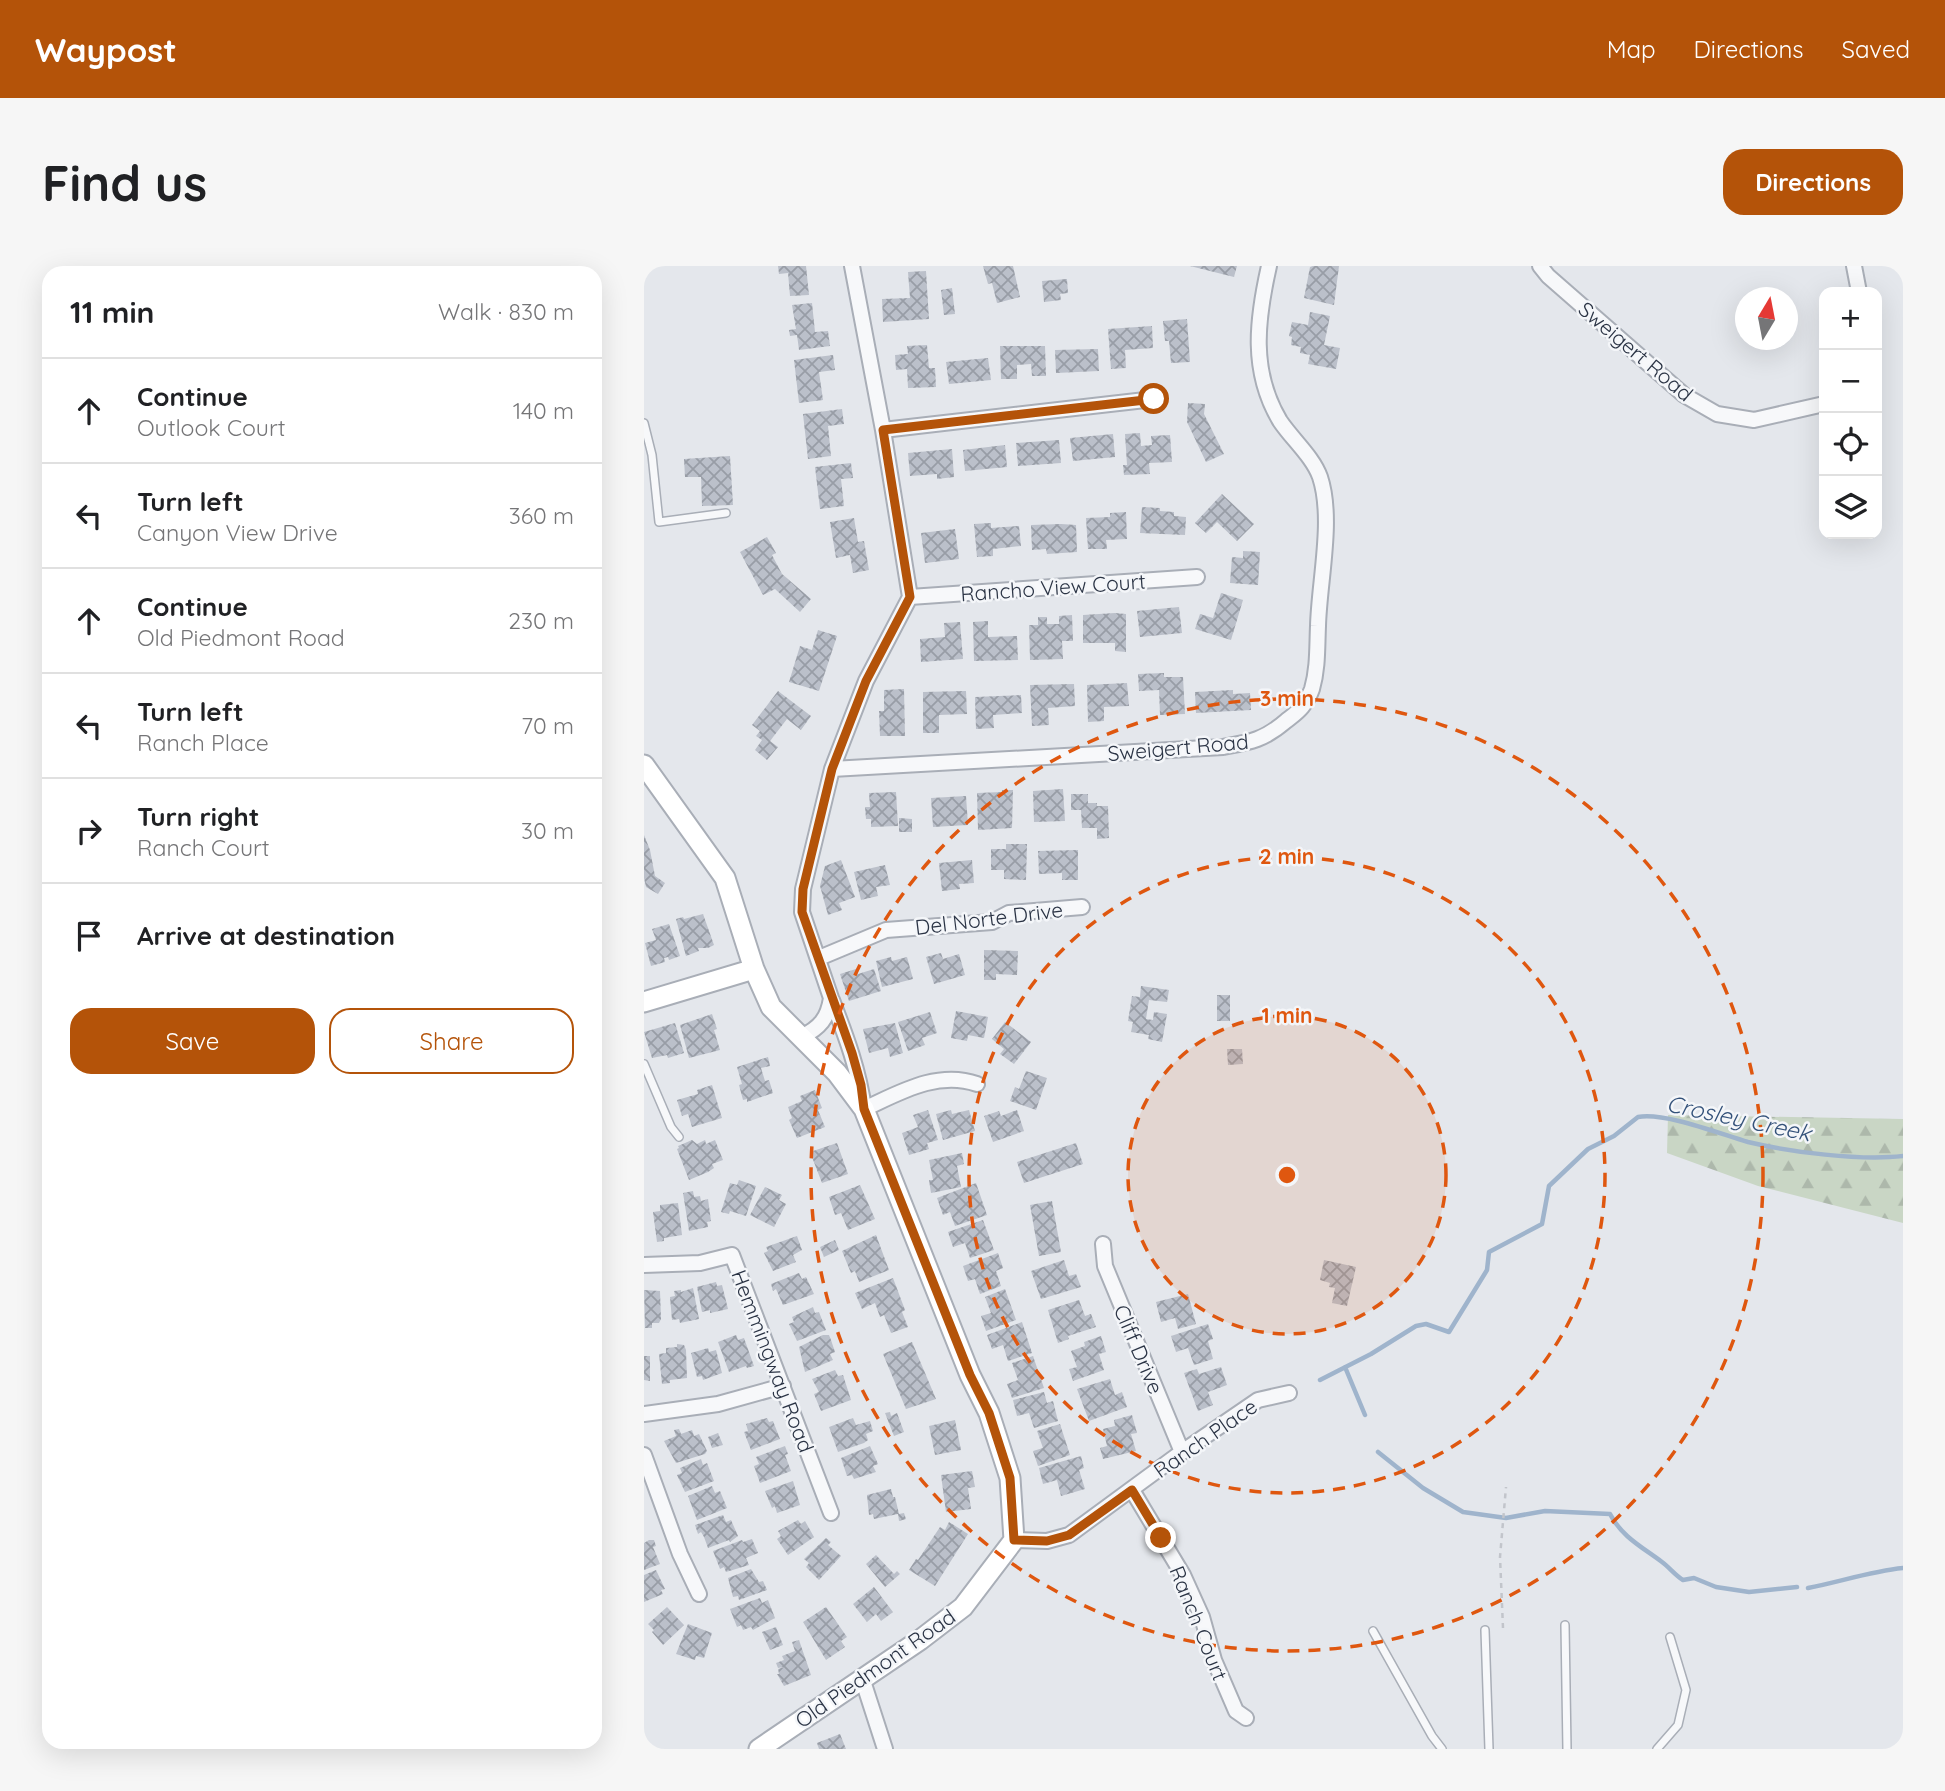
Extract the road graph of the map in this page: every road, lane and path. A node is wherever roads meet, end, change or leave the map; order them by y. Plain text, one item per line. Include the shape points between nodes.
1 (852, 266) edge
2 (1269, 266) edge
3 (1540, 266) edge
4 (1854, 266) edge
5 (1858, 287) edge
6 (1154, 399) dead end
7 (1819, 405) edge
8 (644, 423) edge
9 (883, 430) junction
10 (726, 513) dead end
11 (1197, 578) dead end
12 (910, 597) junction
13 (644, 765) edge
14 (832, 769) junction
15 (1082, 907) dead end
16 (819, 958) junction
17 (754, 969) junction
18 (831, 998) junction
19 (644, 1002) edge
20 (802, 1037) junction
21 (644, 1064) edge
22 (976, 1084) dead end
23 (864, 1109) junction
24 (679, 1137) dead end
25 (1103, 1244) dead end
26 (644, 1265) edge
27 (783, 1386) junction
28 (1289, 1393) dead end
29 (644, 1414) edge
30 (1182, 1452) junction
31 (644, 1455) edge
32 (1506, 1487) dead end
33 (1132, 1490) junction
34 (831, 1513) dead end
35 (1014, 1540) junction
36 (699, 1594) dead end
37 (1564, 1625) dead end
38 (1503, 1628) dead end
39 (1485, 1630) dead end
40 (1373, 1632) dead end
41 (1671, 1637) dead end
42 (863, 1681) junction
43 (1246, 1718) dead end
44 (759, 1749) edge
45 (885, 1749) edge
46 (1442, 1749) edge
47 (1489, 1749) edge
48 (1567, 1749) edge
49 (1657, 1749) edge

1 - 9 street
2 - 14 street, Sweigert Road via 1259,310 1261,369 1280,420 1320,476 1325,508 1319,652 1311,692 1301,709 1270,735 1223,747
3 - 7 street, Sweigert Road via 1684,395 1717,414 1754,420
4 - 5 street
6 - 9 street
8 - 10 lane via 659,522
9 - 12 street
11 - 12 street, Rancho View Court
12 - 14 street via 866,681
13 - 17 street via 724,878
14 - 16 street via 803,889 802,912
15 - 16 street, Del Norte Drive via 1009,913 992,922 886,930
16 - 18 street
17 - 19 street
17 - 20 street via 771,1007
18 - 20 street via 824,1021
18 - 23 street via 855,1064
20 - 23 street
21 - 24 lane
22 - 23 street via 962,1079 922,1083
23 - 35 street via 989,1413 1010,1478
25 - 30 street, Cliff Drive via 1105,1266
26 - 27 street, Hemmingway Road via 700,1263 733,1255
27 - 29 street via 718,1404
27 - 34 street, Hemmingway Road
28 - 30 street, Ranch Place via 1258,1399
30 - 33 street, Ranch Place
31 - 36 street
32 - 38 path via 1501,1535
33 - 35 street, Ranch Place via 1069,1535 1047,1541
33 - 43 street, Ranch Court via 1183,1575 1236,1711
35 - 42 street, Old Piedmont Road via 963,1607
37 - 48 lane
39 - 47 lane
40 - 46 lane
41 - 49 lane via 1686,1690 1678,1725
42 - 44 street, Old Piedmont Road
42 - 45 street

